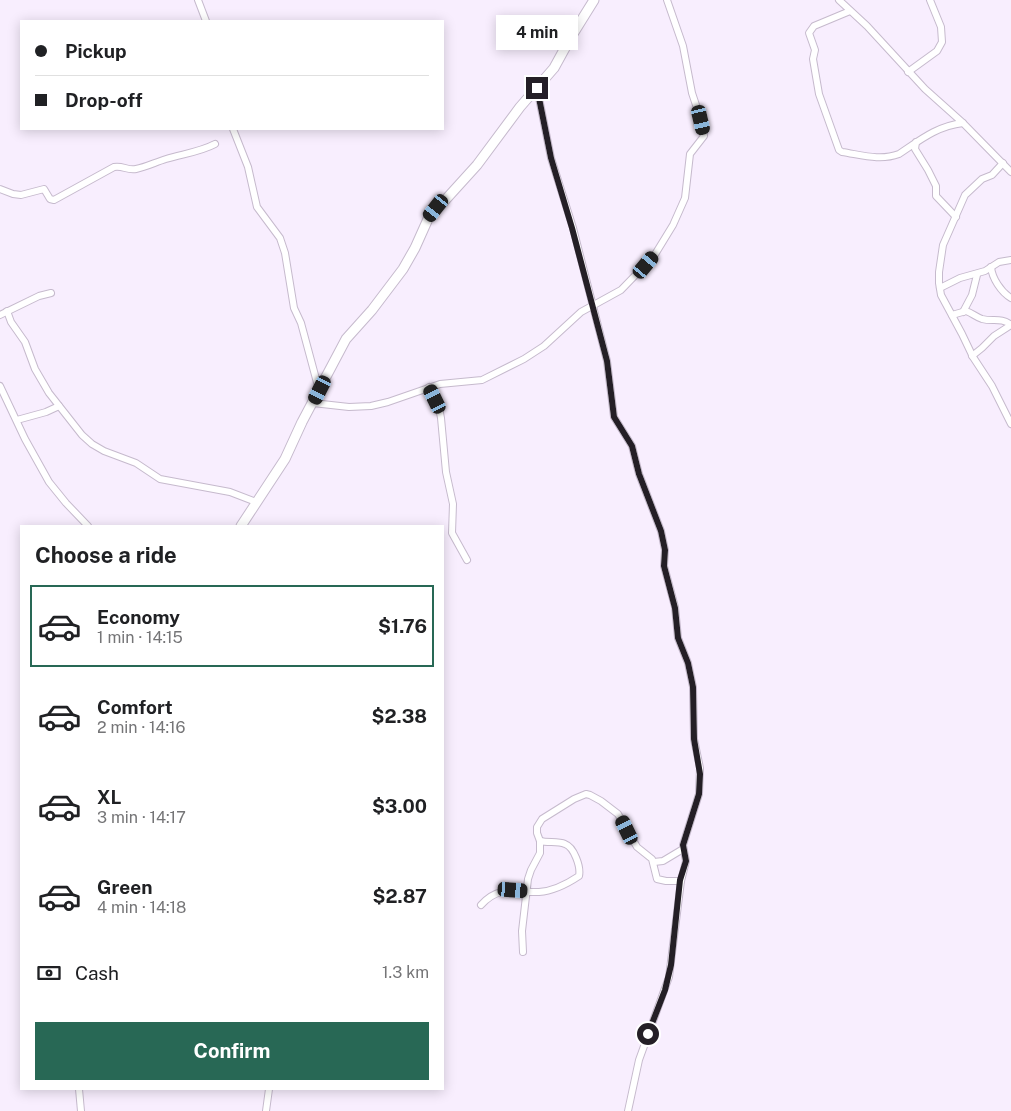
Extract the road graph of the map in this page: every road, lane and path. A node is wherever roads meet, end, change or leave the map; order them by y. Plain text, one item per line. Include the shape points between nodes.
1 (198, 0) edge
2 (594, 0) edge
3 (667, 0) edge
4 (839, 0) edge
5 (930, 0) edge
6 (850, 11) junction
7 (206, 20) edge
8 (908, 72) junction
9 (537, 88) junction
10 (963, 122) junction
11 (233, 130) edge
12 (916, 142) junction
13 (215, 144) dead end
14 (1003, 163) junction
15 (1011, 172) edge
16 (0, 189) edge
17 (956, 217) junction
18 (1011, 260) edge
19 (992, 267) junction
20 (977, 274) junction
21 (940, 288) junction
22 (51, 293) dead end
23 (1011, 298) edge
24 (593, 305) junction
25 (7, 311) junction
26 (963, 312) junction
27 (0, 315) edge
28 (952, 315) junction
29 (1011, 325) edge
30 (972, 356) junction
31 (0, 386) edge
32 (430, 387) junction
33 (320, 390) junction
34 (313, 403) junction
35 (59, 406) junction
36 (17, 420) junction
37 (1010, 422) edge
38 (256, 502) junction
39 (87, 525) edge
40 (242, 525) edge
41 (467, 560) dead end
42 (540, 841) junction
43 (683, 849) junction
44 (654, 862) junction
45 (680, 880) junction
46 (528, 891) junction
47 (481, 905) dead end
48 (523, 952) dead end
49 (79, 1090) edge
50 (268, 1090) edge
51 (81, 1111) edge
52 (266, 1111) edge
53 (628, 1111) edge

1 - 7 street
2 - 9 main road via 554,68
3 - 24 street via 685,52 704,136 690,154 685,198 664,242 622,290
4 - 6 street
5 - 8 street via 941,27 942,42 937,51
6 - 8 street
6 - 12 street via 819,24 809,33 815,49 813,59 819,94 838,150 877,158 896,155
8 - 10 street
9 - 24 street via 551,158
9 - 33 main road via 428,219 403,269 346,339
10 - 12 street via 932,132
10 - 14 street
11 - 33 street via 252,180 257,206 280,238 285,253 294,308
12 - 17 street via 914,149 936,186 936,196
13 - 16 street via 135,170 114,167 54,200 44,189 21,195
14 - 15 street
14 - 17 street via 992,175 968,190
17 - 21 street via 942,249
18 - 19 street
19 - 20 street
19 - 23 street via 1001,288
20 - 21 street
20 - 26 street via 972,295
21 - 28 street via 940,295
22 - 25 street
24 - 32 street via 571,320 544,346 494,374 482,380
24 - 43 street via 607,361 614,417 632,446 639,474 658,519 678,638 692,677 694,739 700,782
25 - 27 street
25 - 35 street via 29,350 35,369
26 - 28 street
26 - 29 street via 981,319 1006,321
28 - 30 street
29 - 30 street
30 - 37 street
31 - 36 street
32 - 34 street via 371,406
32 - 41 street via 441,418 446,472 453,504 452,533
33 - 34 main road
34 - 38 main road via 285,459
35 - 36 street
35 - 38 street via 92,444 136,463 157,478 230,492
36 - 39 street via 49,482
38 - 40 main road
42 - 44 street via 536,830 539,822 586,794 618,814 637,847
42 - 46 street via 539,856 530,870
42 - 46 street via 568,845 578,861 579,876 561,887
43 - 44 street via 664,861
43 - 45 street via 686,861
44 - 45 street via 657,879
45 - 53 street via 669,977 639,1060
46 - 47 street via 494,893
46 - 48 street via 523,911
49 - 51 street
50 - 52 street

